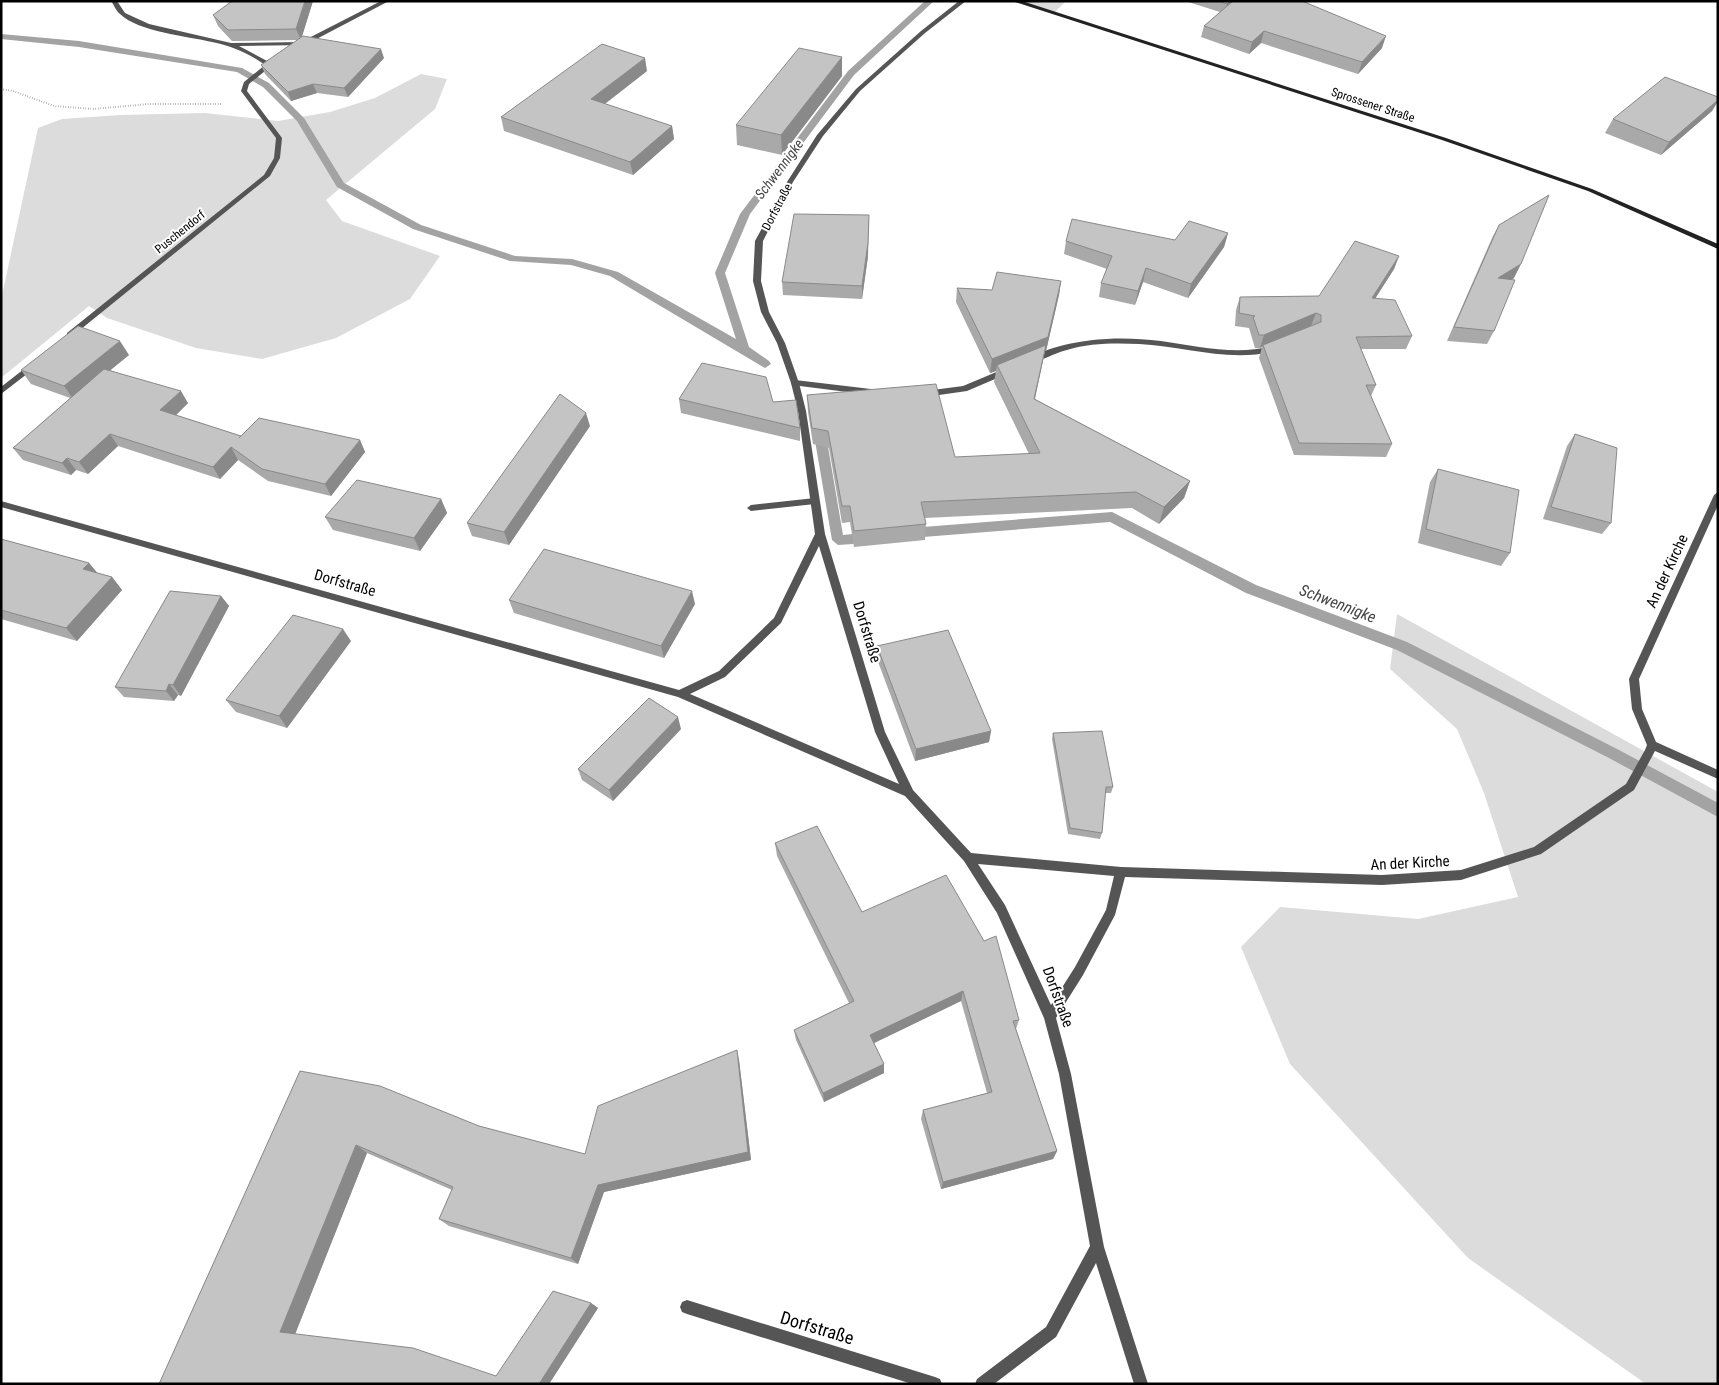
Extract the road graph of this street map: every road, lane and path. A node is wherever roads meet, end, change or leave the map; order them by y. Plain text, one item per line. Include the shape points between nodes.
1 (114, 1) edge
2 (386, 1) edge
3 (963, 1) edge
4 (1015, 1) edge
5 (226, 44) junction
6 (303, 44) junction
7 (289, 52) edge
8 (282, 56) edge
9 (268, 64) junction
10 (1, 89) edge
11 (252, 103) junction
12 (1718, 247) edge
13 (61, 342) edge
14 (1278, 346) edge
15 (39, 361) edge
16 (795, 383) junction
17 (1, 391) edge
18 (879, 393) edge
19 (916, 396) edge
20 (1718, 495) edge
21 (815, 501) junction
22 (1, 504) edge
23 (751, 508) dead end
24 (820, 534) junction
25 (680, 694) junction
26 (1651, 748) junction
27 (1718, 775) edge
28 (909, 793) junction
29 (968, 858) junction
30 (1121, 872) junction
31 (1050, 1017) junction
32 (1097, 1248) junction
33 (687, 1307) dead end
34 (935, 1384) edge
35 (982, 1384) edge
36 (1141, 1384) edge

1 - 5 street via 121,13 151,26
2 - 6 street
3 - 16 street, Dorfstraße via 858,90 826,127 790,182 760,240 757,281
4 - 12 street, Sprossener Straße via 1444,139 1581,187
5 - 6 street
5 - 9 street via 255,54
6 - 7 street
8 - 9 street, Puschendorf
9 - 11 street, Puschendorf via 246,83 244,91
10 - 11 path via 54,106 93,109 149,104
11 - 13 street, Puschendorf via 279,138 277,158 266,176
14 - 19 street via 1261,354 1147,342 1068,347 964,389
15 - 17 street
16 - 18 street
16 - 21 street, Dorfstraße
20 - 26 street, An der Kirche via 1634,678 1638,709
21 - 23 street
21 - 24 street, Dorfstraße
22 - 25 street, Dorfstraße
24 - 25 street via 778,620 722,674
24 - 28 street, Dorfstraße via 880,732
25 - 28 street, Dorfstraße
26 - 27 street
26 - 30 street, An der Kirche via 1630,787 1537,851 1461,875 1382,880
28 - 29 street, Dorfstraße
29 - 30 street, An der Kirche
29 - 31 street, Dorfstraße via 1001,909
30 - 31 street via 1112,911
31 - 32 street, Dorfstraße via 1065,1074
32 - 35 street via 1051,1332
32 - 36 street, Dorfstraße
33 - 34 street, Dorfstraße

